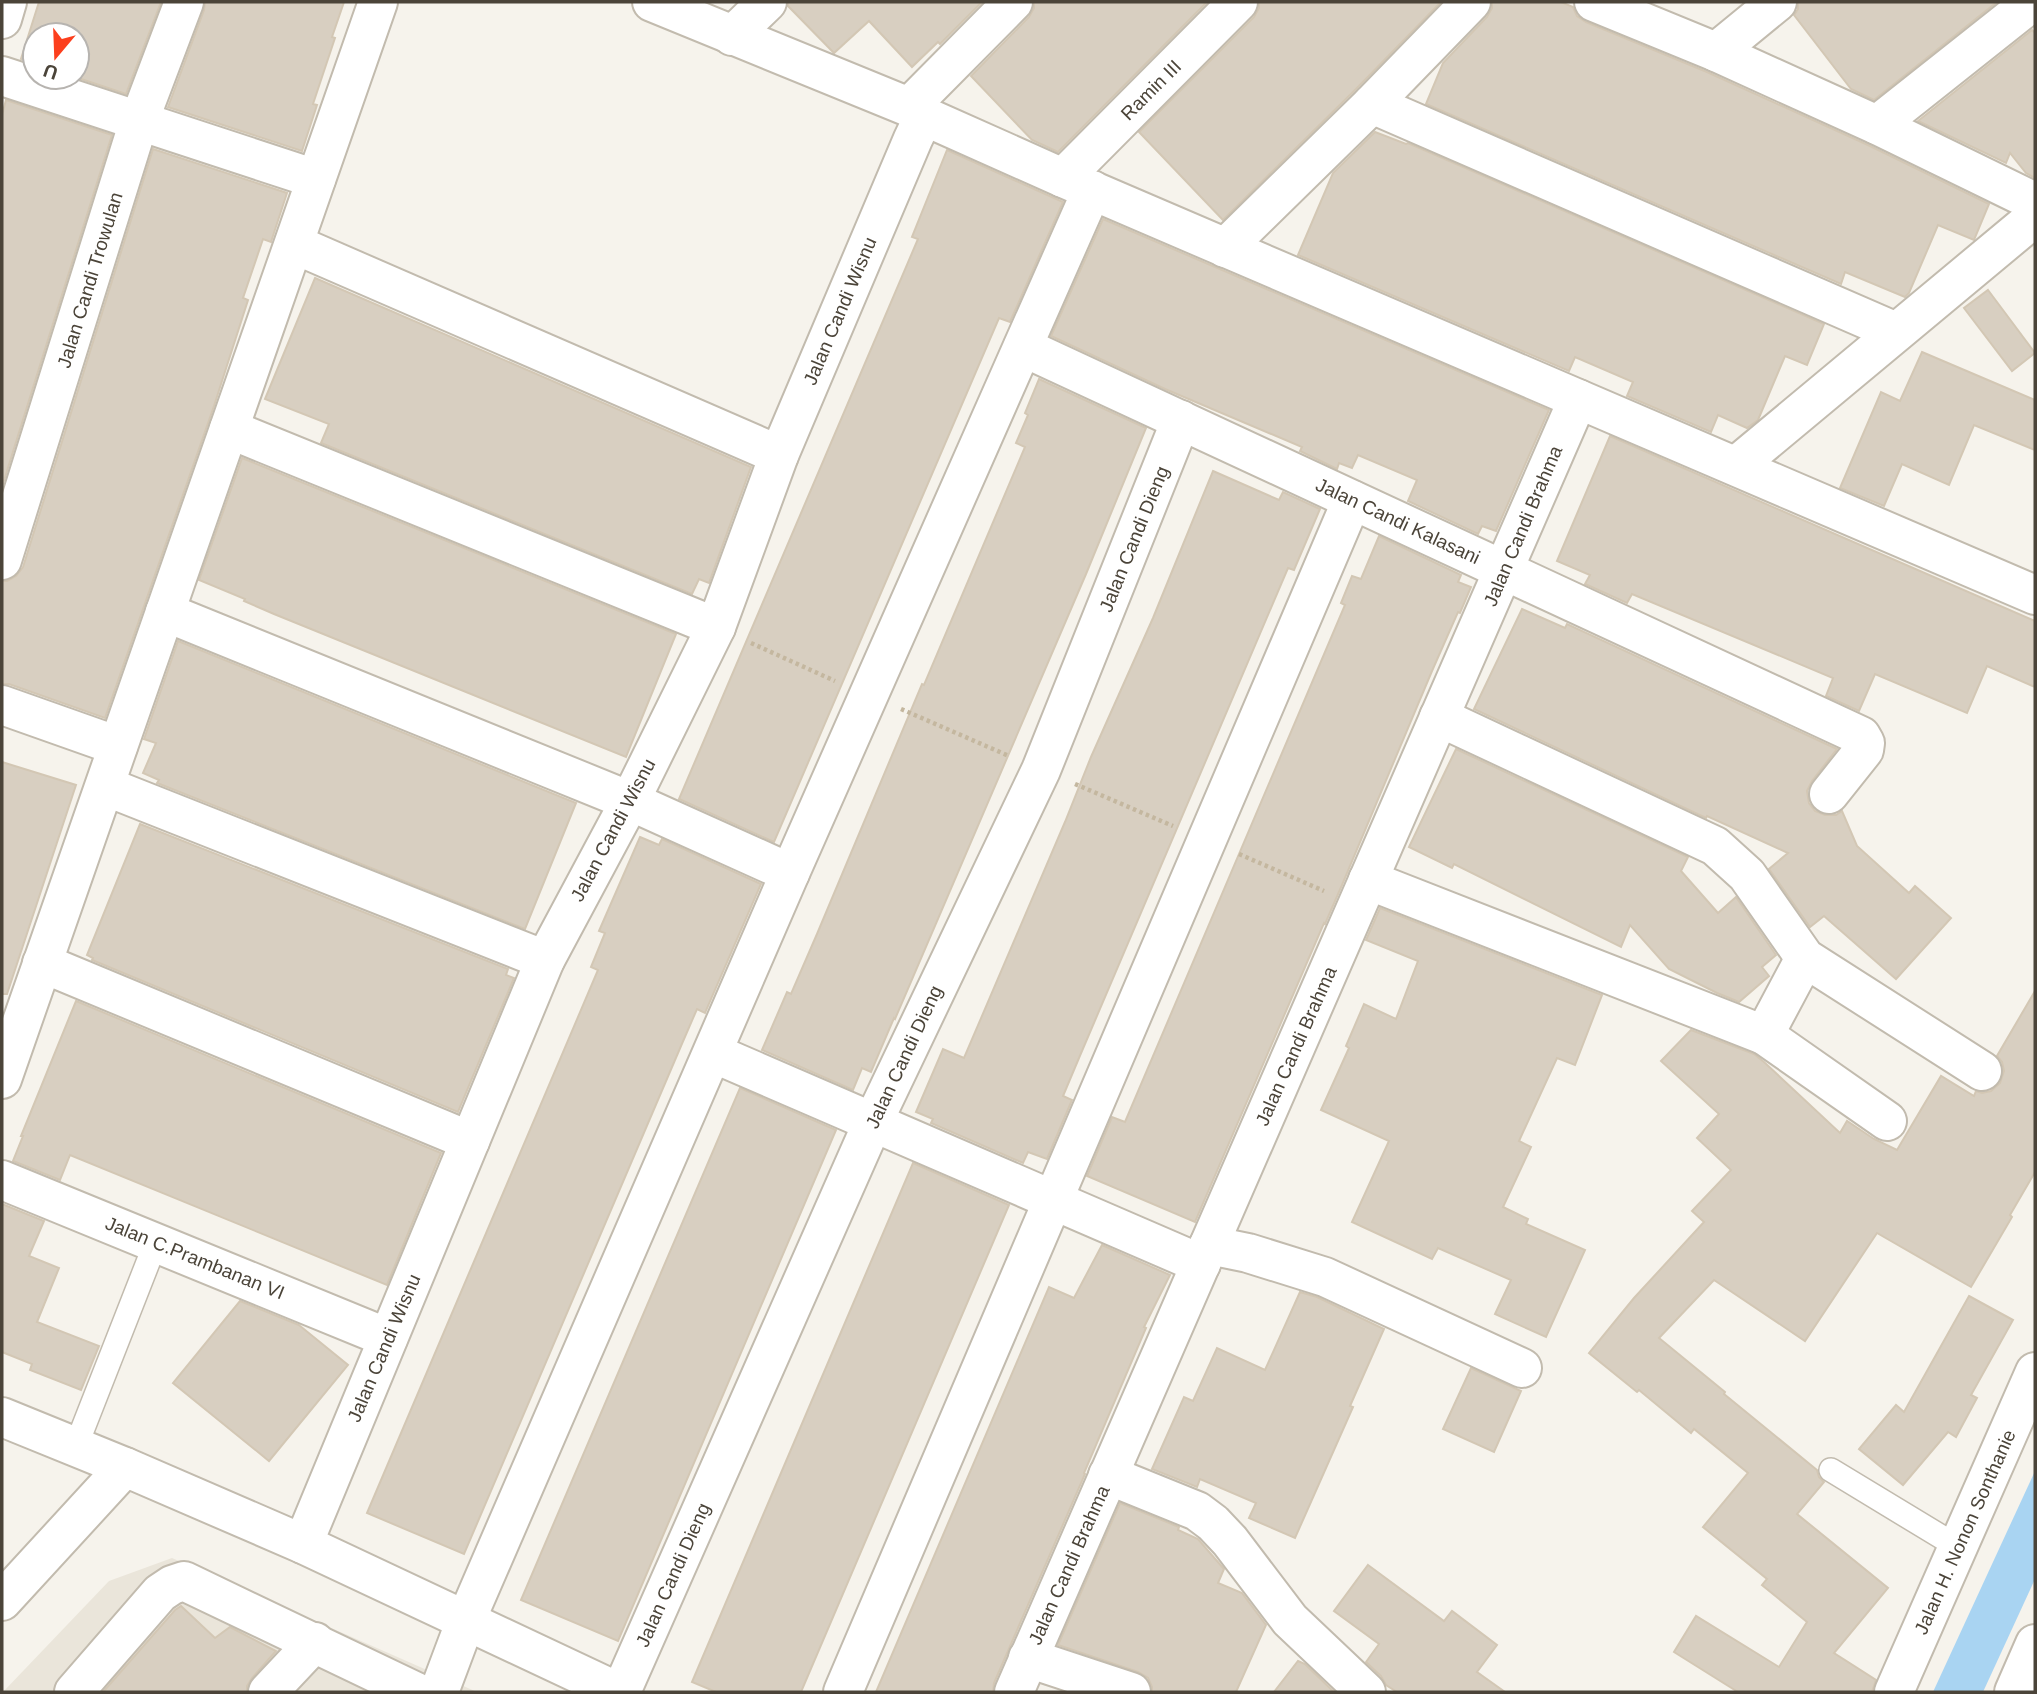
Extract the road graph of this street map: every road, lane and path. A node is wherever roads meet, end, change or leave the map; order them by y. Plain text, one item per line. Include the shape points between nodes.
1 (7, 2) edge
2 (184, 2) edge
3 (378, 2) edge
4 (652, 2) edge
5 (767, 2) edge
6 (1013, 2) edge
7 (1238, 2) edge
8 (1471, 2) edge
9 (1594, 2) edge
10 (1777, 2) edge
11 (2032, 2) edge
12 (2, 19) edge
13 (732, 36) junction
14 (1716, 52) junction
15 (2, 76) edge
16 (1372, 104) junction
17 (916, 112) junction
18 (139, 121) junction
19 (1877, 125) junction
20 (316, 179) junction
21 (1078, 184) junction
22 (2035, 202) edge
23 (2035, 216) edge
24 (294, 244) junction
25 (1226, 248) junction
26 (1896, 332) junction
27 (1023, 347) junction
28 (1578, 399) junction
29 (1181, 421) junction
30 (229, 429) junction
31 (779, 456) junction
32 (1736, 466) junction
33 (1352, 500) junction
34 (2, 560) edge
35 (1504, 570) junction
36 (2035, 595) edge
37 (165, 612) junction
38 (716, 627) junction
39 (2, 705) edge
40 (1439, 717) junction
41 (118, 746) junction
42 (105, 786) junction
43 (1829, 794) dead end
44 (630, 802) junction
45 (790, 873) junction
46 (1368, 880) junction
47 (1805, 958) junction
48 (545, 960) junction
49 (42, 963) junction
50 (1765, 1035) junction
51 (713, 1053) junction
52 (1982, 1071) dead end
53 (2, 1079) edge
54 (1887, 1121) dead end
55 (873, 1122) junction
56 (470, 1141) junction
57 (2, 1180) edge
58 (1053, 1200) junction
59 (156, 1242) junction
60 (1205, 1254) junction
61 (388, 1338) junction
62 (1522, 1368) dead end
63 (2035, 1371) edge
64 (2, 1417) edge
65 (76, 1446) junction
66 (125, 1467) junction
67 (1832, 1470) dead end
68 (1108, 1475) junction
69 (303, 1544) junction
70 (1958, 1547) junction
71 (2, 1601) edge
72 (465, 1625) junction
73 (315, 1643) junction
74 (2035, 1644) edge
75 (1021, 1675) edge
76 (432, 1690) edge
77 (74, 1692) edge
78 (268, 1692) edge
79 (620, 1692) edge
80 (843, 1692) edge
81 (1130, 1692) edge
82 (1366, 1692) edge
83 (1894, 1692) edge
84 (2014, 1692) edge

1 - 12 street
2 - 18 street, Jalan Candi Trowulan
3 - 20 street
4 - 13 street
5 - 13 street
6 - 17 street, Jalan Candi Wisnu
7 - 21 street, Ramin III
8 - 16 street
9 - 14 street
10 - 14 street
11 - 19 street
13 - 17 street
14 - 19 street
15 - 18 street
16 - 25 street
16 - 26 street
17 - 21 street
17 - 31 street, Jalan Candi Wisnu via 907,152
18 - 20 street
18 - 34 street, Jalan Candi Trowulan
19 - 22 street
20 - 24 street
21 - 25 street
21 - 27 street
23 - 26 street
24 - 30 street
24 - 31 street
25 - 28 street
26 - 32 street
27 - 29 street, Jalan Candi Kalasani
27 - 45 street
28 - 32 street
28 - 35 street, Jalan Candi Brahma
29 - 33 street, Jalan Candi Kalasani
29 - 55 street, Jalan Candi Dieng via 1041,770
30 - 37 street
30 - 38 street
31 - 38 street, Jalan Candi Wisnu
32 - 36 street
33 - 35 street, Jalan Candi Kalasani
33 - 58 street
35 - 40 street, Jalan Candi Brahma
35 - 43 street, Jalan Candi Kalasani via 1861,736 1866,747
37 - 41 street
37 - 44 street
38 - 44 street, Jalan Candi Wisnu
39 - 41 street
40 - 46 street, Jalan Candi Brahma
40 - 47 street via 1715,846 1747,875
41 - 42 street
42 - 48 street
42 - 49 street
44 - 45 street
44 - 48 street, Jalan Candi Wisnu
45 - 51 street
46 - 50 street
46 - 60 street, Jalan Candi Brahma
47 - 50 street
47 - 52 street
48 - 56 street, Jalan Candi Wisnu
49 - 53 street
49 - 56 street
50 - 54 street
51 - 55 street
51 - 72 street
55 - 58 street
55 - 79 street, Jalan Candi Dieng
56 - 61 street, Jalan Candi Wisnu
57 - 59 street, Jalan C.Prambanan VI
58 - 60 street
58 - 80 street
59 - 61 street, Jalan C.Prambanan VI
59 - 65 lane
60 - 62 street via 1240,1251 1325,1277
60 - 68 street, Jalan Candi Brahma
61 - 69 street, Jalan Candi Wisnu
63 - 70 street, Jalan H. Nonon Sonthanie
64 - 65 street
65 - 66 street
66 - 69 street
66 - 71 street
67 - 70 lane
68 - 75 street, Jalan Candi Brahma
68 - 82 street via 1197,1511 1213,1523 1290,1620
69 - 72 street
70 - 83 street, Jalan H. Nonon Sonthanie
72 - 76 street
72 - 79 street
73 - 76 street
73 - 77 street via 184,1581 159,1593
73 - 78 street
74 - 84 street
75 - 81 street

